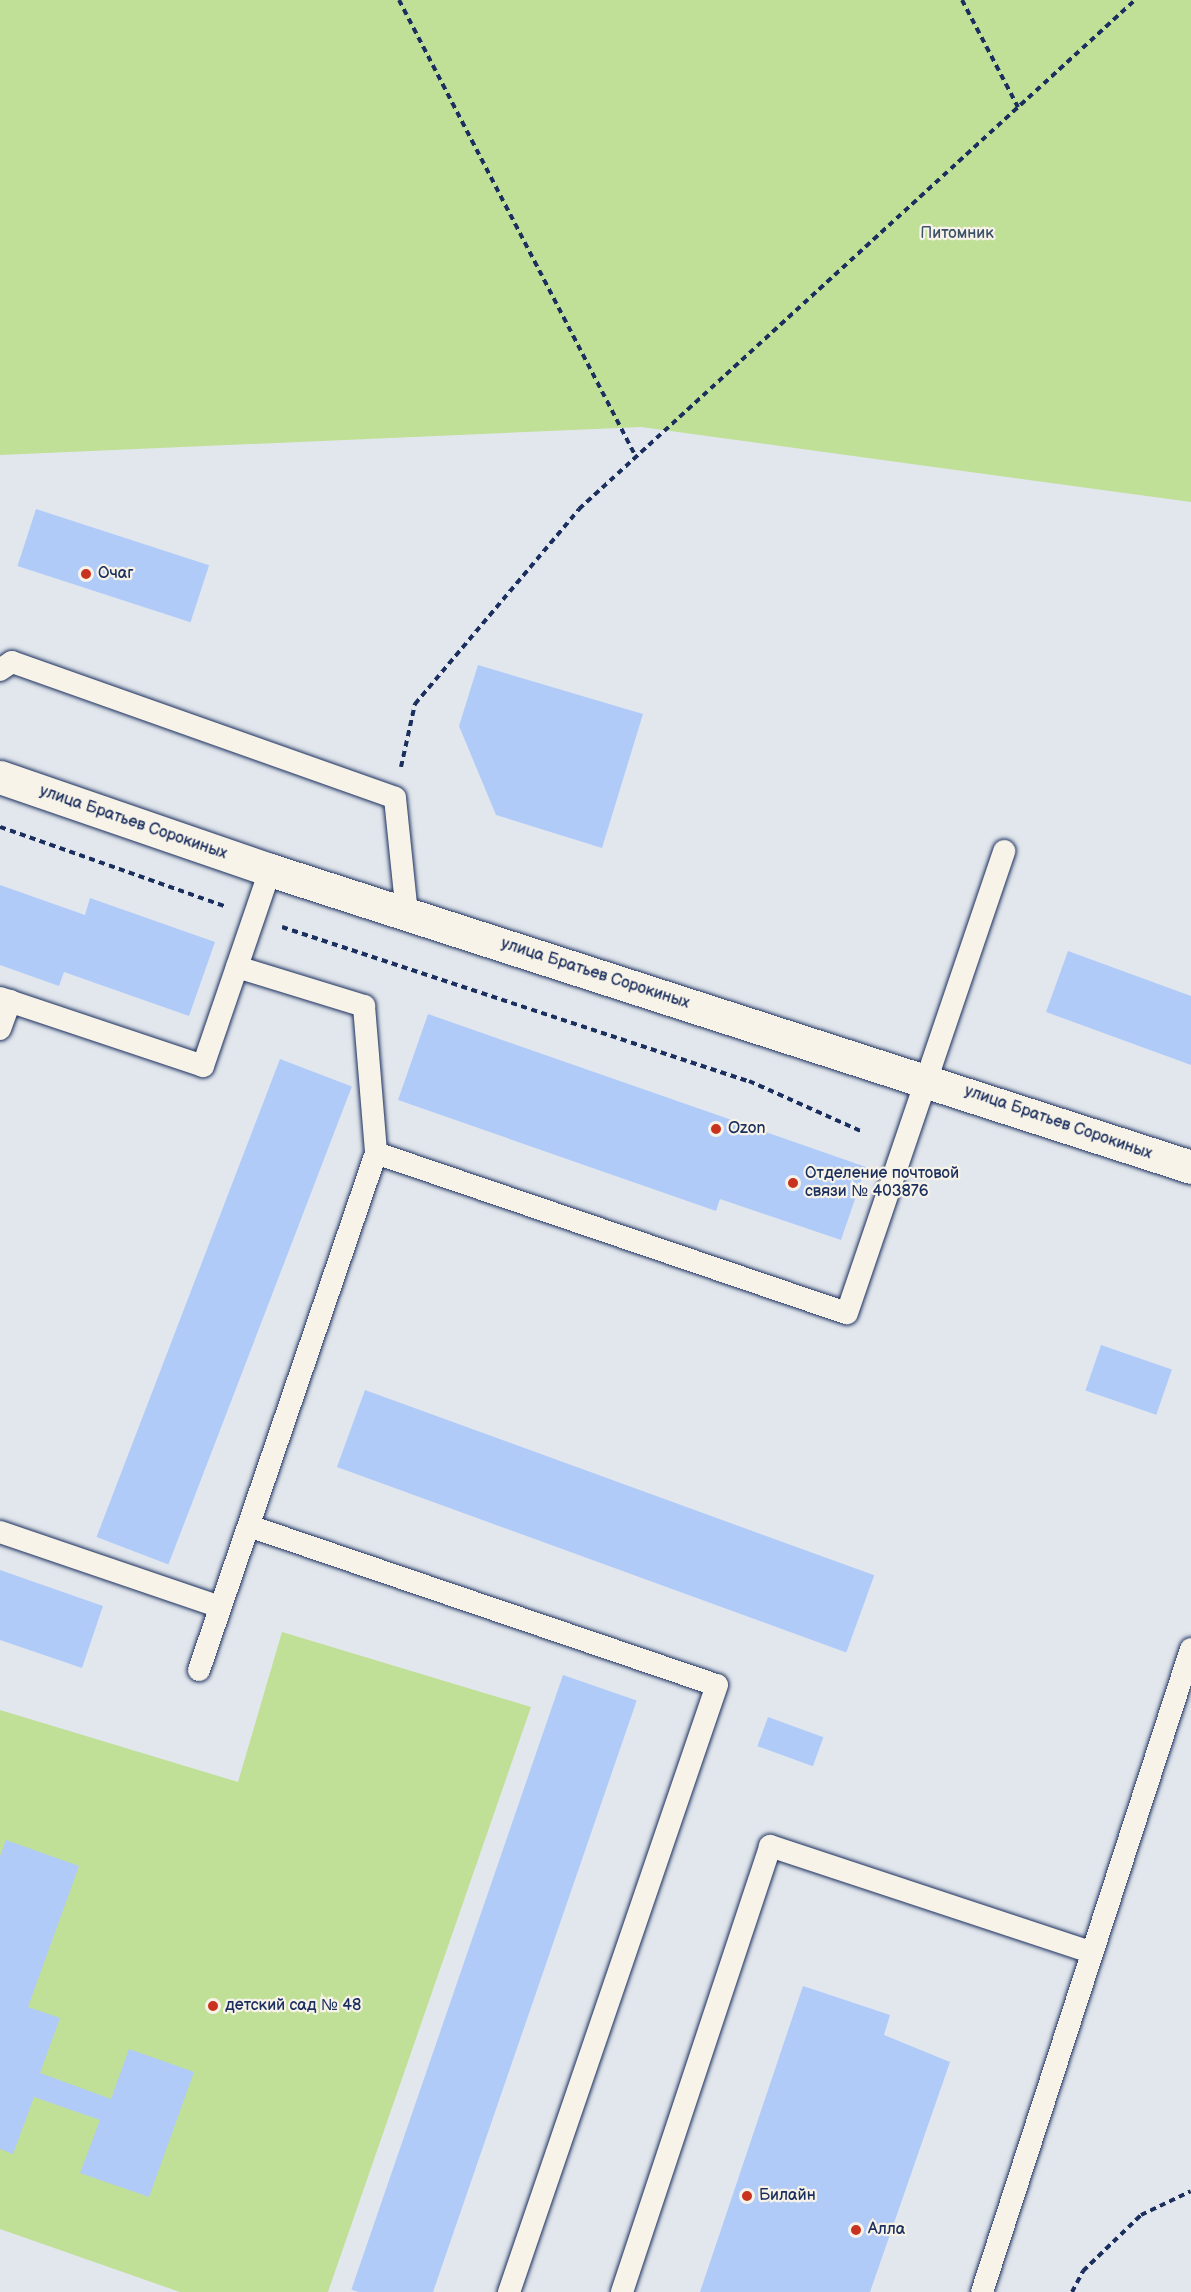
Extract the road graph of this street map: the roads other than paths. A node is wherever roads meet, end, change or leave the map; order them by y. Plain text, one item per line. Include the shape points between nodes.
1 (0, 670) edge
2 (0, 777) edge
3 (1004, 851) dead end
4 (270, 870) junction
5 (407, 914) junction
6 (237, 967) junction
7 (5, 999) edge
8 (0, 1029) edge
9 (927, 1079) junction
10 (376, 1153) junction
11 (1191, 1167) edge
12 (249, 1526) junction
13 (0, 1532) edge
14 (220, 1607) junction
15 (1191, 1649) edge
16 (200, 1670) dead end
17 (1091, 1952) junction
18 (509, 2292) edge
19 (622, 2292) edge
20 (981, 2292) edge

1 - 5 lane via 12,662 395,798
2 - 4 street, улица Братьев Сорокиных
3 - 9 lane
4 - 5 street, улица Братьев Сорокиных
4 - 6 lane
5 - 9 street, улица Братьев Сорокиных
6 - 7 lane via 203,1066
6 - 10 lane via 364,1006
7 - 8 lane
9 - 10 lane via 847,1313
9 - 11 street, улица Братьев Сорокиных
10 - 12 lane
12 - 14 lane
12 - 18 lane via 717,1685
13 - 14 lane
14 - 16 lane
15 - 17 lane
17 - 19 lane via 770,1846
17 - 20 lane

